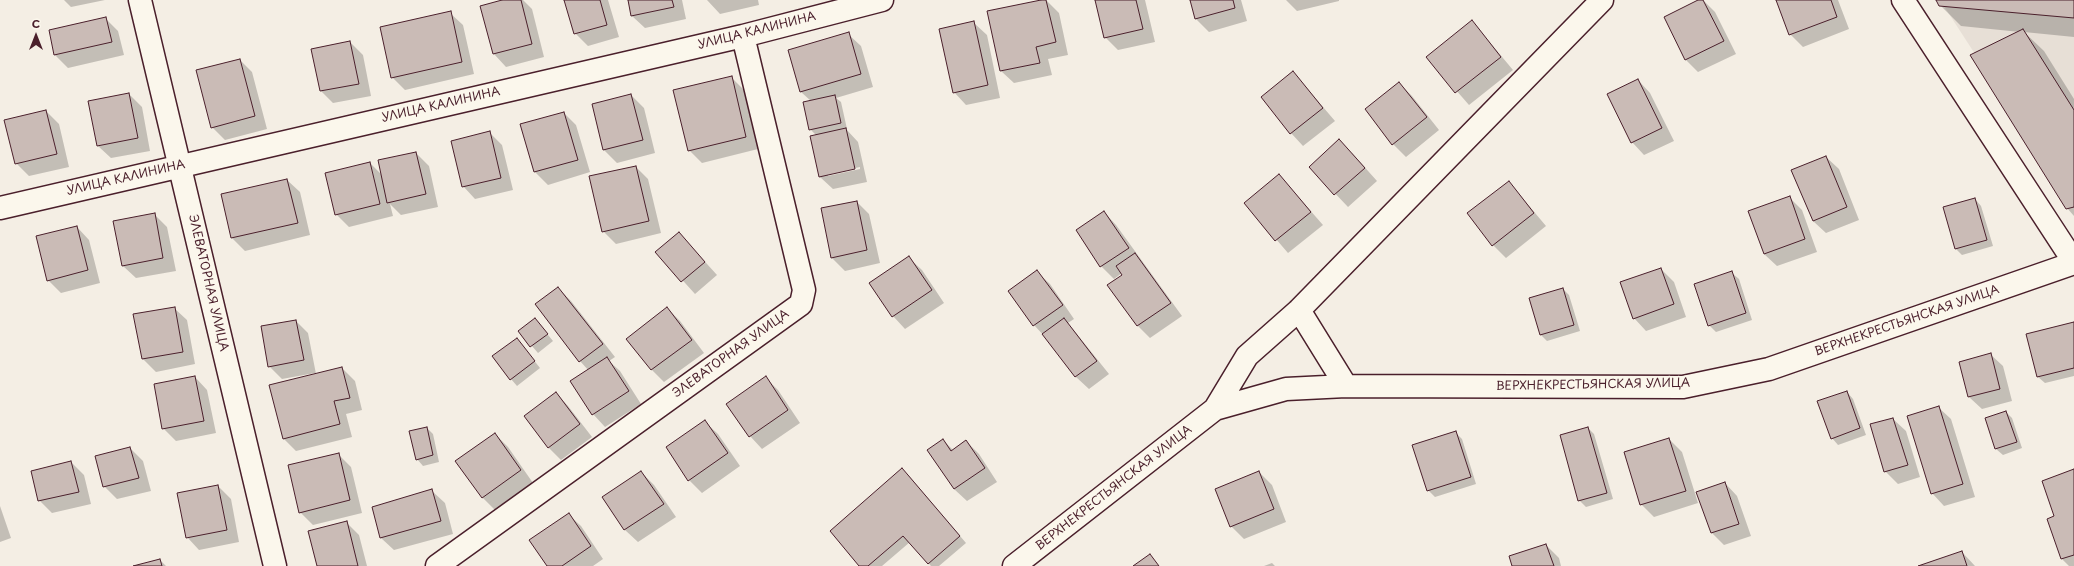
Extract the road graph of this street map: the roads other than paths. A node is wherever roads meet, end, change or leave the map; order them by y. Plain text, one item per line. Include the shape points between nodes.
1 (140, 0) edge
2 (882, 0) edge
3 (1602, 0) edge
4 (1903, 0) edge
5 (743, 36) junction
6 (180, 166) junction
7 (0, 208) edge
8 (2074, 262) edge
9 (1299, 310) junction
10 (1346, 386) junction
11 (1215, 409) junction
12 (275, 566) edge
13 (437, 566) edge
14 (1014, 566) edge

1 - 6 street, ЭЛЕВАТОРНАЯ УЛИЦА
2 - 5 street, УЛИЦА КАЛИНИНА
3 - 9 street, ВЕРХНЕКРЕСТЬЯНСКАЯ УЛИЦА
4 - 8 street
5 - 6 street, УЛИЦА КАЛИНИНА
5 - 13 street, ЭЛЕВАТОРНАЯ УЛИЦА via 804,290 801,304
6 - 7 street, УЛИЦА КАЛИНИНА
6 - 12 street, ЭЛЕВАТОРНАЯ УЛИЦА
8 - 10 street, ВЕРХНЕКРЕСТЬЯНСКАЯ УЛИЦА via 1769,369 1683,387
9 - 10 street
9 - 11 street, ВЕРХНЕКРЕСТЬЯНСКАЯ УЛИЦА via 1247,356
10 - 11 street, ВЕРХНЕКРЕСТЬЯНСКАЯ УЛИЦА via 1286,389
11 - 14 street, ВЕРХНЕКРЕСТЬЯНСКАЯ УЛИЦА

